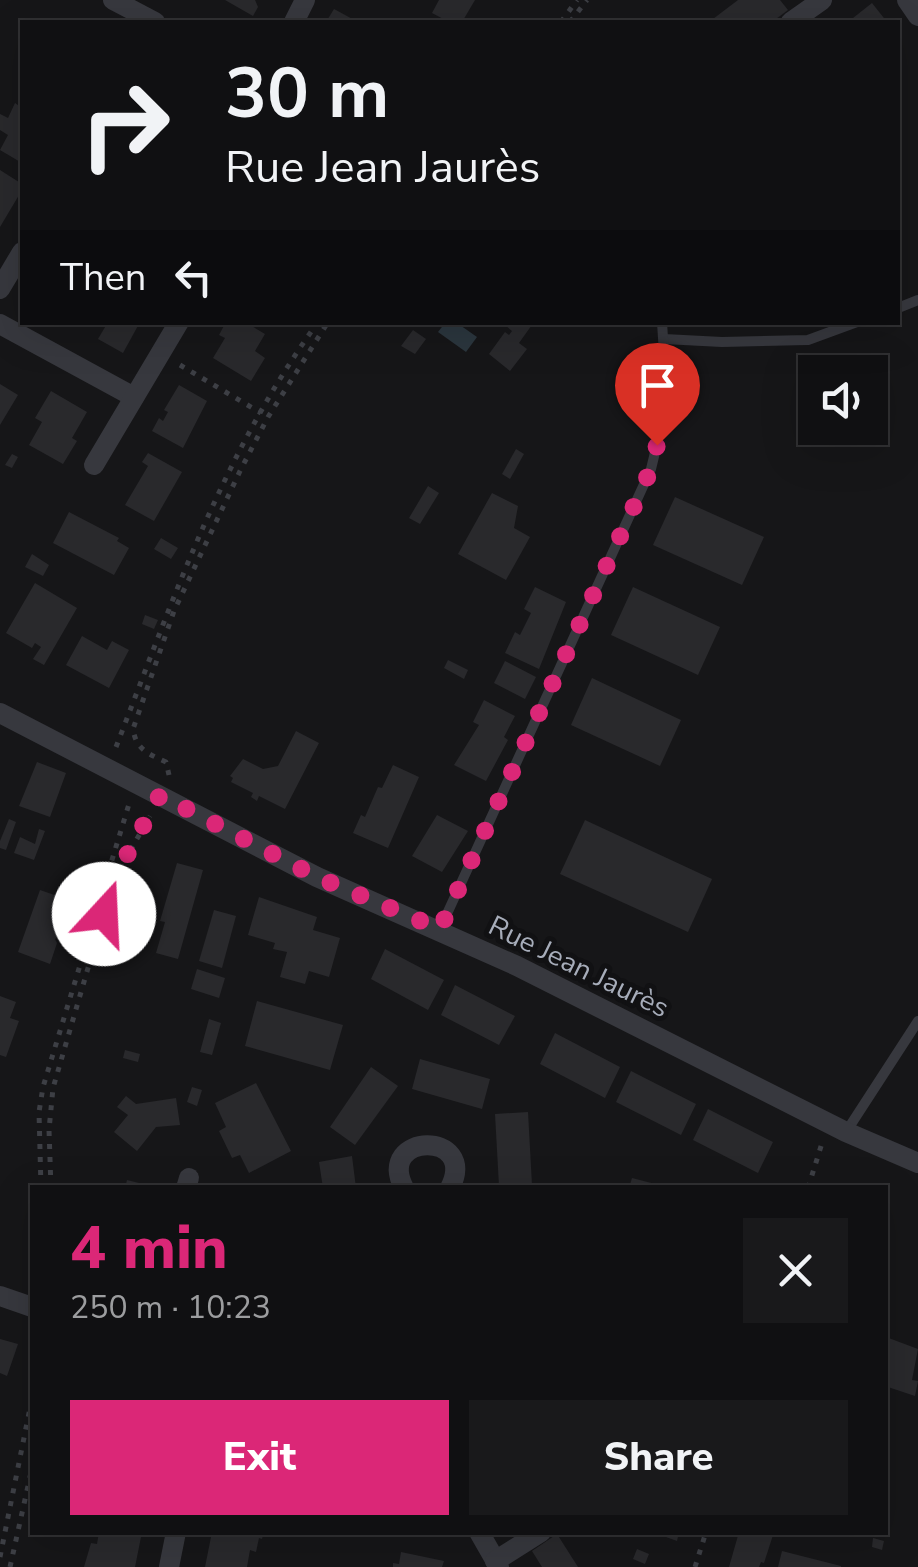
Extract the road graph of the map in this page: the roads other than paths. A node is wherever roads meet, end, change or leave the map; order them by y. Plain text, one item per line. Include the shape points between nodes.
1 (113, 0) edge
2 (822, 0) edge
3 (907, 0) edge
4 (918, 16) edge
5 (151, 20) edge
6 (794, 20) edge
7 (20, 255) edge
8 (0, 289) edge
9 (0, 324) edge
10 (176, 325) edge
11 (662, 325) edge
12 (849, 325) edge
13 (664, 338) junction
14 (134, 398) junction
15 (94, 466) dead end
16 (0, 714) edge
17 (440, 929) junction
18 (918, 1020) edge
19 (838, 1128) junction
20 (918, 1164) edge
21 (403, 1185) edge
22 (451, 1185) edge
23 (0, 1296) edge
24 (30, 1306) edge
25 (175, 1535) edge
26 (481, 1535) edge
27 (537, 1535) edge
28 (497, 1564) edge
29 (168, 1567) edge

1 - 5 street
2 - 6 street
3 - 4 street
7 - 8 street
9 - 14 street
10 - 14 street
11 - 13 lane
12 - 13 lane via 808,340
13 - 17 lane via 651,469
14 - 15 street
16 - 17 street, Rue Jean Jaurès via 317,877
17 - 19 street, Rue Jean Jaurès
18 - 19 lane
19 - 20 street, Rue Jean Jaurès
21 - 22 street via 404,1154 429,1143 452,1158
23 - 24 street
25 - 29 street
26 - 28 street
27 - 28 street

